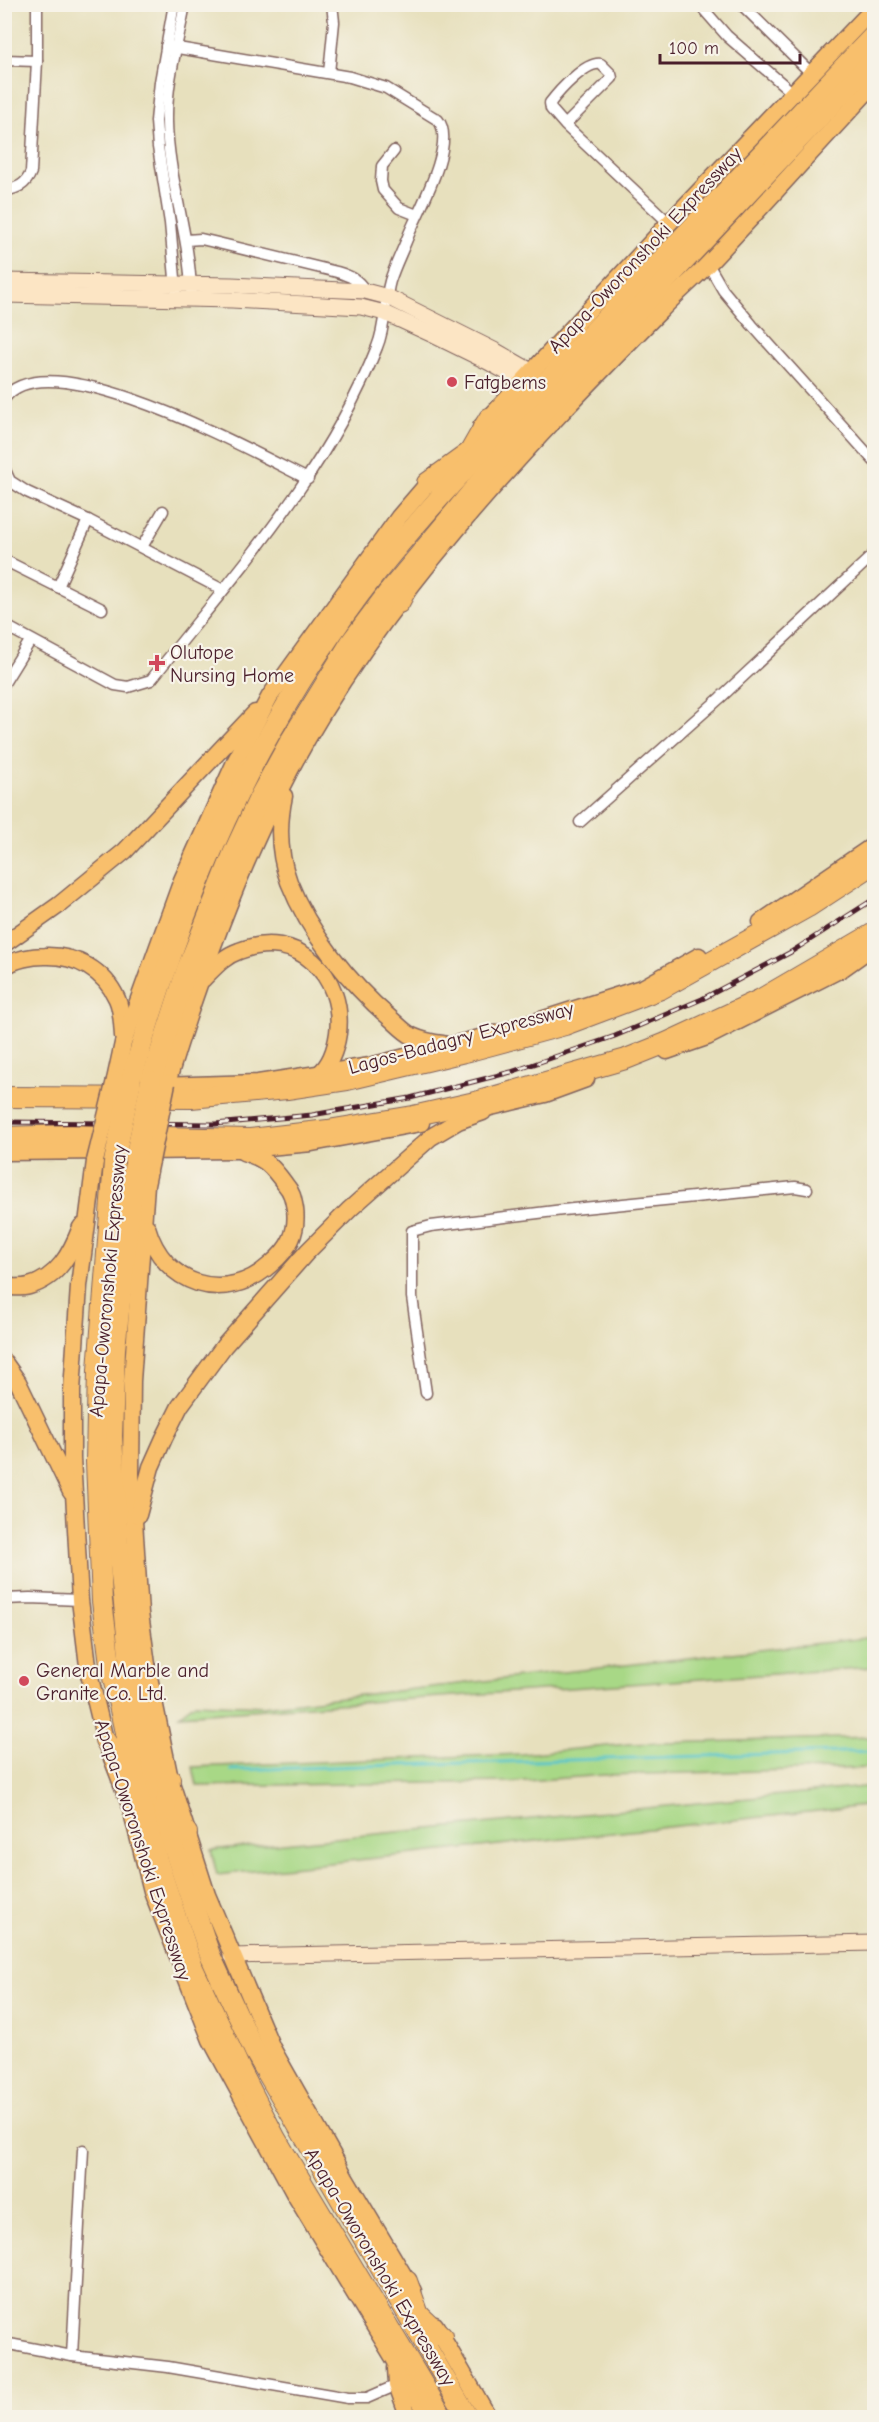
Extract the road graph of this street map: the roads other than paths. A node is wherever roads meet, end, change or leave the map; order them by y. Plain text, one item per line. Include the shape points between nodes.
1 (37, 4) edge
2 (174, 4) edge
3 (185, 4) edge
4 (332, 4) edge
5 (741, 4) edge
6 (699, 5) edge
7 (874, 8) edge
8 (874, 35) edge
9 (171, 47) junction
10 (874, 59) edge
11 (4, 60) edge
12 (37, 62) junction
13 (329, 73) junction
14 (813, 75) junction
15 (874, 84) edge
16 (794, 94) junction
17 (565, 125) junction
18 (394, 151) dead end
19 (4, 191) edge
20 (417, 215) junction
21 (669, 223) junction
22 (186, 240) junction
23 (708, 264) junction
24 (4, 281) edge
25 (365, 291) junction
26 (184, 292) junction
27 (4, 295) edge
28 (388, 297) junction
29 (385, 313) junction
30 (527, 376) junction
31 (4, 399) edge
32 (495, 424) junction
33 (469, 453) junction
34 (874, 461) edge
35 (4, 468) edge
36 (308, 479) junction
37 (427, 483) junction
38 (443, 496) junction
39 (163, 511) dead end
40 (88, 520) junction
41 (437, 544) junction
42 (142, 547) junction
43 (874, 554) edge
44 (4, 560) edge
45 (58, 587) junction
46 (223, 590) junction
47 (393, 599) junction
48 (102, 609) dead end
49 (4, 626) edge
50 (30, 641) junction
51 (4, 683) edge
52 (270, 696) junction
53 (290, 771) junction
54 (580, 822) dead end
55 (874, 845) edge
56 (874, 864) edge
57 (874, 933) edge
58 (4, 944) edge
59 (874, 946) edge
60 (4, 967) edge
61 (201, 982) junction
62 (123, 1043) junction
63 (447, 1045) junction
64 (319, 1074) junction
65 (123, 1081) junction
66 (159, 1082) junction
67 (4, 1087) edge
68 (4, 1097) edge
69 (497, 1106) junction
70 (4, 1137) edge
71 (236, 1150) junction
72 (4, 1152) edge
73 (143, 1160) junction
74 (105, 1162) junction
75 (807, 1189) dead end
76 (88, 1207) junction
77 (144, 1217) junction
78 (4, 1287) edge
79 (4, 1362) edge
80 (426, 1393) dead end
81 (74, 1499) junction
82 (136, 1546) junction
83 (4, 1599) edge
84 (80, 1600) junction
85 (125, 1734) junction
86 (105, 1740) junction
87 (122, 1765) junction
88 (151, 1797) junction
89 (178, 1834) junction
90 (874, 1943) edge
91 (231, 1956) junction
92 (83, 2150) dead end
93 (402, 2288) junction
94 (4, 2343) edge
95 (436, 2343) junction
96 (72, 2356) junction
97 (395, 2361) junction
98 (397, 2385) junction
99 (409, 2418) edge
100 (430, 2418) edge
101 (443, 2418) edge
102 (468, 2418) edge
103 (489, 2418) edge

1 - 12 street
2 - 9 street
3 - 9 street
4 - 13 street
5 - 14 street
6 - 16 street via 727,36
7 - 14 main road, Apapa-Oworonshoki Expressway
8 - 32 highway, Apapa-Oworonshoki Expressway
9 - 13 street
9 - 22 street via 167,122
9 - 26 street via 156,121
10 - 41 highway, Apapa-Oworonshoki Expressway via 504,453
11 - 12 street
12 - 19 street via 31,172 27,182
13 - 20 street via 386,88 442,125 438,168
14 - 16 main road, Apapa-Oworonshoki Expressway
15 - 23 main road, Apapa-Oworonshoki Expressway
16 - 21 main road, Apapa-Oworonshoki Expressway
17 - 17 street via 550,109 550,103 590,64 601,64 612,78
17 - 21 street
18 - 20 street via 382,166 383,190 399,208
20 - 28 street via 390,281
21 - 30 main road, Apapa-Oworonshoki Expressway
22 - 25 street via 201,239 327,269 352,277
22 - 26 street
23 - 34 street via 723,290 752,325
23 - 41 main road, Apapa-Oworonshoki Expressway
24 - 26 street
25 - 26 street via 309,287
25 - 28 street
26 - 27 street
26 - 29 street via 325,303
28 - 29 street
28 - 30 street via 496,351
29 - 30 street via 488,362
29 - 36 street via 378,346 338,430
30 - 32 main road, Apapa-Oworonshoki Expressway
31 - 36 street via 26,382 40,380 117,392 175,414
32 - 33 highway
32 - 37 main road, Apapa-Oworonshoki Expressway
32 - 38 highway, Apapa-Oworonshoki Expressway
33 - 37 highway
33 - 38 highway
35 - 40 street via 10,481 27,492
36 - 46 street
37 - 52 main road, Apapa-Oworonshoki Expressway
38 - 65 highway, Apapa-Oworonshoki Expressway via 390,556 338,626 241,786
39 - 42 street
40 - 42 street
40 - 45 street
41 - 47 highway, Apapa-Oworonshoki Expressway
41 - 47 highway
42 - 46 street
43 - 54 street
44 - 45 street
45 - 48 street
46 - 50 street via 151,680 139,685 115,685
47 - 53 main road, Apapa-Oworonshoki Expressway
47 - 66 highway, Apapa-Oworonshoki Expressway via 351,642 260,796 187,969
49 - 50 street
50 - 51 street
52 - 58 main road via 125,850
52 - 62 main road, Apapa-Oworonshoki Expressway via 195,849
53 - 61 main road, Apapa-Oworonshoki Expressway via 247,862
53 - 63 main road via 280,821 281,851 303,912 372,1003 411,1035
55 - 63 main road, Lagos-Badagry Expressway via 777,914 644,987 503,1032
56 - 68 highway, Lagos-Badagry Expressway via 766,932 661,989 565,1025 473,1050 347,1080 286,1089 191,1098
57 - 70 highway via 761,999 666,1043 626,1059 465,1104 328,1130 250,1139
59 - 69 main road via 843,968 707,1037 545,1094
60 - 62 main road via 33,956 57,955 91,968 117,999
61 - 64 main road via 222,961 255,946 284,947 310,958 324,971 331,985 339,1021 336,1044
61 - 66 main road, Apapa-Oworonshoki Expressway
62 - 65 main road, Apapa-Oworonshoki Expressway
63 - 64 main road, Lagos-Badagry Expressway via 370,1066
64 - 67 main road, Lagos-Badagry Expressway via 258,1083
65 - 74 highway, Apapa-Oworonshoki Expressway, bridge
66 - 73 highway, Apapa-Oworonshoki Expressway, bridge
69 - 71 main road via 382,1132
69 - 82 main road via 430,1137 314,1245 224,1346 180,1406 155,1457 138,1516
71 - 72 main road
71 - 77 main road via 270,1164 292,1193 297,1221 291,1243 259,1275 233,1286 213,1287 190,1281 169,1268 158,1253
73 - 77 main road, Apapa-Oworonshoki Expressway
73 - 88 highway, Apapa-Oworonshoki Expressway via 115,1349 112,1436 130,1675
74 - 76 main road, Apapa-Oworonshoki Expressway
74 - 85 highway, Apapa-Oworonshoki Expressway via 96,1462 102,1602
75 - 80 street via 795,1187 562,1210 412,1231 412,1297
76 - 78 main road via 73,1249 60,1268 28,1286
76 - 81 main road, Apapa-Oworonshoki Expressway via 72,1391
77 - 82 main road, Apapa-Oworonshoki Expressway via 130,1425
79 - 81 main road via 18,1382
81 - 84 main road, Apapa-Oworonshoki Expressway
82 - 88 main road, Apapa-Oworonshoki Expressway via 148,1672
83 - 84 street
84 - 86 main road, Apapa-Oworonshoki Expressway via 89,1674
85 - 87 highway
85 - 88 highway, Apapa-Oworonshoki Expressway
86 - 87 highway
86 - 88 main road, Apapa-Oworonshoki Expressway
87 - 88 highway
88 - 89 highway
88 - 89 main road, Apapa-Oworonshoki Expressway
88 - 97 main road, Apapa-Oworonshoki Expressway via 152,1891 211,2040 294,2193
88 - 101 highway, Apapa-Oworonshoki Expressway via 157,1860 193,1968 240,2071 276,2139
89 - 91 main road, Apapa-Oworonshoki Expressway
89 - 93 highway, Apapa-Oworonshoki Expressway via 210,1955 255,2052
90 - 91 street
91 - 93 main road, Apapa-Oworonshoki Expressway via 272,2048
92 - 96 street
93 - 95 highway, Apapa-Oworonshoki Expressway
93 - 95 highway
94 - 96 street
95 - 102 highway, Apapa-Oworonshoki Expressway
95 - 103 main road, Apapa-Oworonshoki Expressway
96 - 98 street via 168,2367 348,2398 367,2398
97 - 98 main road
97 - 100 main road, Apapa-Oworonshoki Expressway
98 - 99 main road

